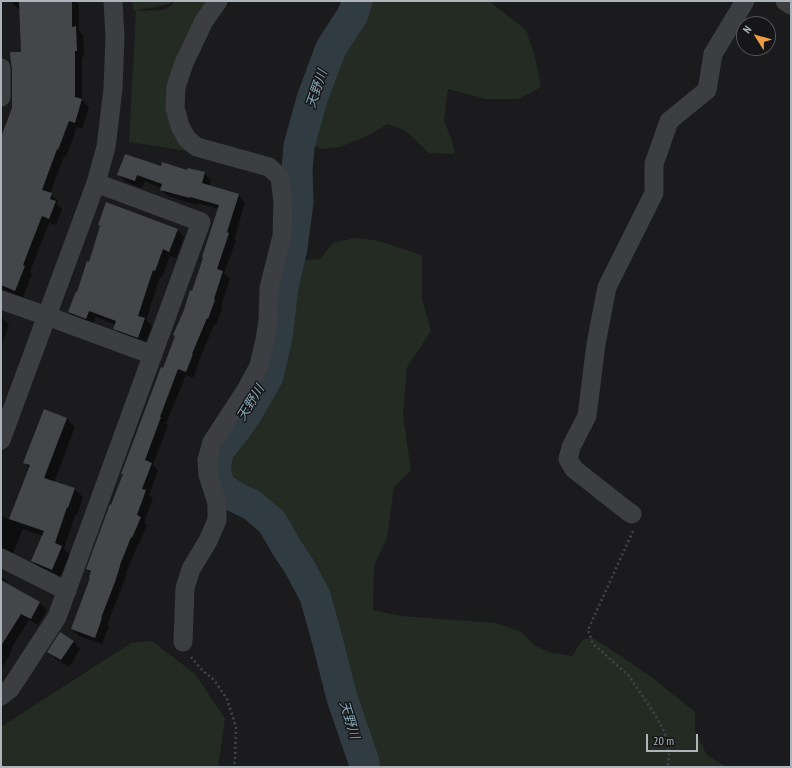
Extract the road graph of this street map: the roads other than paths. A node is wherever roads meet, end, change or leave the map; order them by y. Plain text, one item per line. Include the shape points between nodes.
1 (113, 1) edge
2 (218, 1) edge
3 (745, 1) edge
4 (785, 1) edge
5 (791, 5) edge
6 (1, 68) edge
7 (1, 97) edge
8 (96, 183) junction
9 (1, 300) edge
10 (47, 316) junction
11 (153, 355) junction
12 (1, 440) edge
13 (632, 514) road end
14 (1, 558) edge
15 (66, 591) junction
16 (183, 642) road end
17 (1, 696) edge

1 - 8 street via 113,89 106,147
2 - 16 street via 204,21 184,63 176,88 175,108 187,139 197,147 269,167 280,177 283,202 282,236 269,288 268,320 259,366 212,442 208,475 217,503 217,520 208,542 191,568 185,588
3 - 13 street via 712,54 707,90 669,121 654,164 654,193 607,287 596,344 587,416 568,459 574,470
4 - 5 street
6 - 7 street
8 - 10 street
8 - 11 street via 201,222
9 - 10 street
10 - 11 street
10 - 12 street
11 - 15 street
14 - 15 street
15 - 17 street via 57,617 10,689

